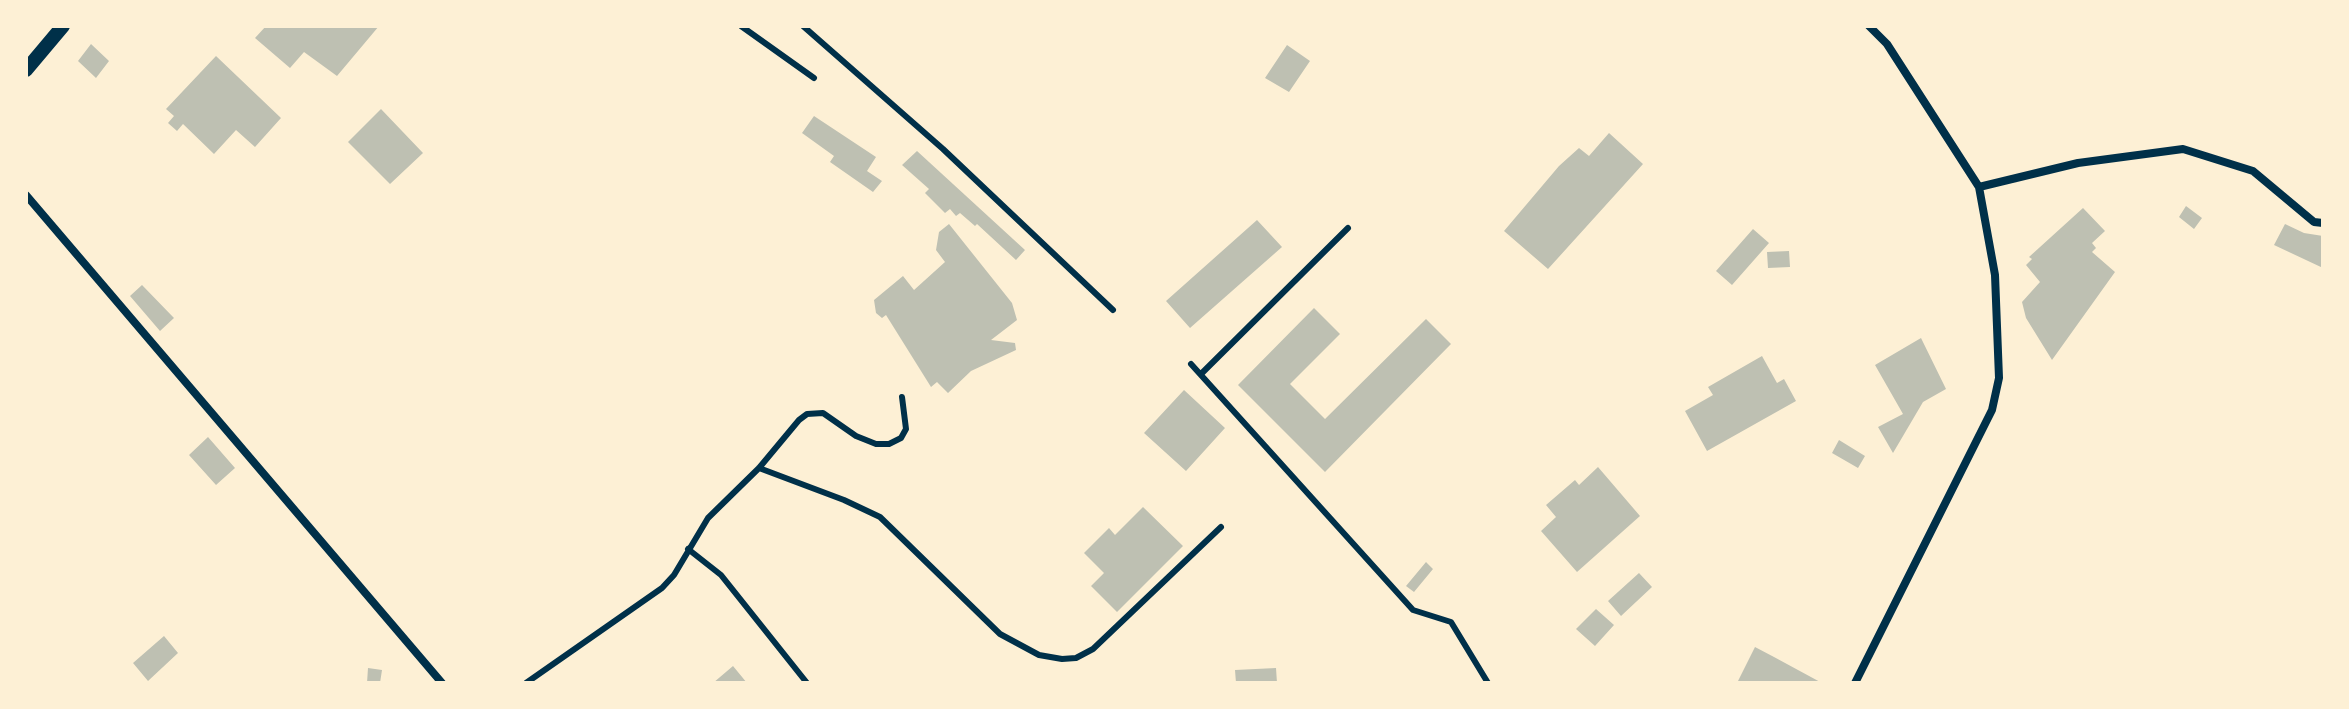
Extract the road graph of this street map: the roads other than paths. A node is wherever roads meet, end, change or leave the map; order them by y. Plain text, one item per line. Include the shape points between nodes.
1 (63, 26) edge
2 (741, 26) edge
3 (803, 26) edge
4 (1869, 26) edge
5 (26, 70) edge
6 (814, 78) dead end
7 (1979, 187) junction
8 (26, 195) edge
9 (2323, 223) edge
10 (1348, 228) dead end
11 (1113, 310) dead end
12 (1191, 364) dead end
13 (1201, 374) junction
14 (902, 397) dead end
15 (759, 468) junction
16 (1221, 527) dead end
17 (688, 549) junction
18 (442, 683) edge
19 (526, 683) edge
20 (807, 683) edge
21 (1488, 683) edge
22 (1855, 683) edge

1 - 5 street
2 - 6 lane
3 - 11 lane
4 - 7 street via 1887,44
7 - 9 street via 2078,163 2183,149 2253,171 2314,222
7 - 22 street via 1995,275 1999,378 1992,410
8 - 18 street
10 - 13 lane
12 - 13 lane
13 - 21 lane via 1413,610 1451,622
14 - 15 lane via 907,415 901,438 876,444 815,412 799,420
15 - 16 lane via 880,517 1000,634 1039,655 1062,659 1093,649
15 - 17 lane via 708,518
17 - 19 lane via 662,588
17 - 20 lane via 721,575

